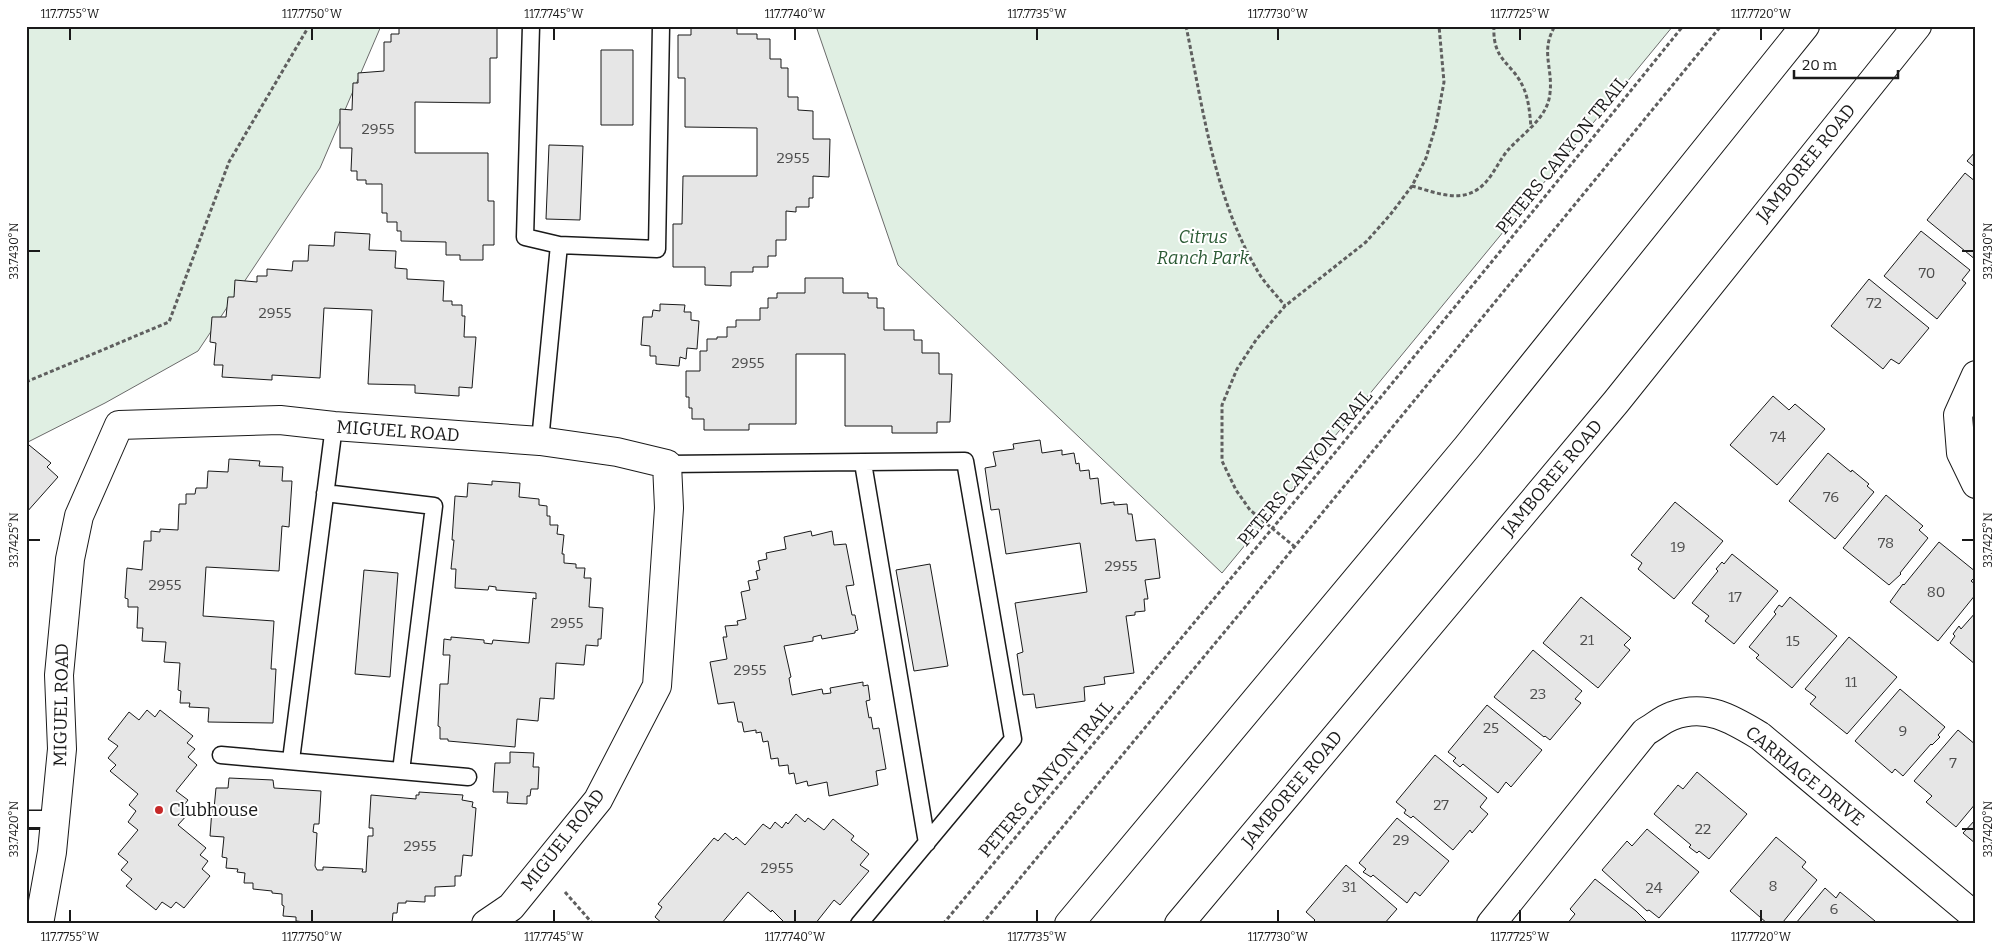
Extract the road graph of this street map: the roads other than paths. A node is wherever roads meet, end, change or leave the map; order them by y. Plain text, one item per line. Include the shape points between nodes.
1 (531, 26) edge
2 (661, 26) edge
3 (1805, 26) edge
4 (1917, 26) edge
5 (1934, 26) edge
6 (1893, 54) junction
7 (559, 245) junction
8 (1976, 375) edge
9 (334, 426) junction
10 (540, 441) junction
11 (863, 463) junction
12 (667, 464) junction
13 (1976, 484) edge
14 (325, 493) junction
15 (221, 755) dead end
16 (291, 760) junction
17 (401, 771) junction
18 (468, 777) dead end
19 (26, 820) edge
20 (56, 820) junction
21 (926, 843) junction
22 (1976, 917) edge
23 (39, 924) edge
24 (486, 924) edge
25 (859, 924) edge
26 (1069, 924) edge
27 (1179, 924) edge
28 (1491, 924) edge

1 - 7 lane via 524,237
2 - 7 lane via 657,249
3 - 26 main road via 1467,447
4 - 6 main road, JAMBOREE ROAD
5 - 6 main road
6 - 27 main road, JAMBOREE ROAD via 1616,402
7 - 10 lane
8 - 13 main road via 1958,415 1961,453
9 - 10 main road, MIGUEL ROAD
9 - 14 lane
9 - 20 main road, MIGUEL ROAD via 280,420 119,425 79,516 70,559 59,675 62,749
10 - 12 main road, MIGUEL ROAD via 617,452
11 - 12 lane
11 - 21 lane
11 - 21 lane via 965,462 1013,738
12 - 24 main road, MIGUEL ROAD via 670,508 657,686 598,800 510,907
14 - 16 lane
14 - 17 lane via 434,506
15 - 16 lane
16 - 17 lane
17 - 18 lane
19 - 20 lane
20 - 23 main road, MIGUEL ROAD
21 - 25 lane
22 - 28 main road, CARRIAGE DRIVE via 1760,736 1731,719 1699,710 1672,716 1646,732

